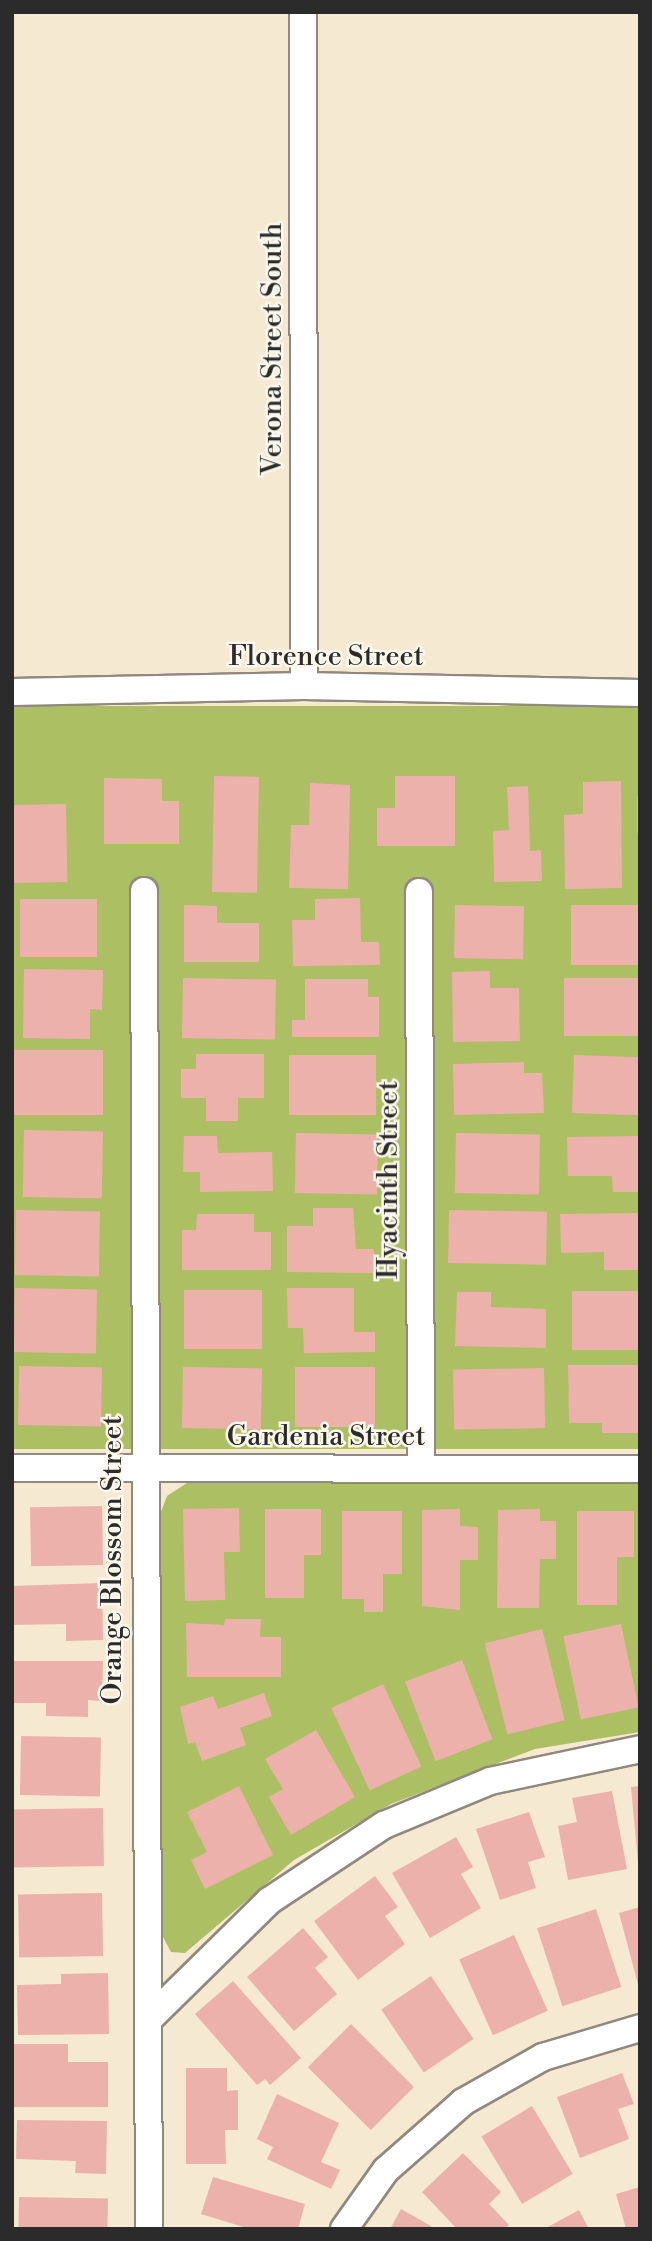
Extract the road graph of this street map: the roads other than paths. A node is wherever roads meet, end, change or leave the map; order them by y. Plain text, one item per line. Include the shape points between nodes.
1 (303, 12) edge
2 (304, 687) junction
3 (12, 692) edge
4 (640, 693) edge
5 (145, 891) dead end
6 (419, 892) dead end
7 (12, 1468) edge
8 (421, 1468) junction
9 (144, 1469) junction
10 (640, 1469) edge
11 (640, 1749) edge
12 (149, 2019) junction
13 (640, 2028) edge
14 (149, 2229) edge
15 (344, 2229) edge

1 - 2 street, Verona Street South
2 - 3 street, Florence Street
2 - 4 street, Florence Street
5 - 9 street, Orange Blossom Street
6 - 8 street, Hyacinth Street
7 - 9 street, Gardenia Street
8 - 9 street, Gardenia Street
8 - 10 street, Gardenia Street
9 - 12 street, Orange Blossom Street
11 - 12 street via 490,1781 384,1825 269,1901
12 - 14 street, Orange Blossom Street
13 - 15 street via 543,2057 463,2102 386,2170

